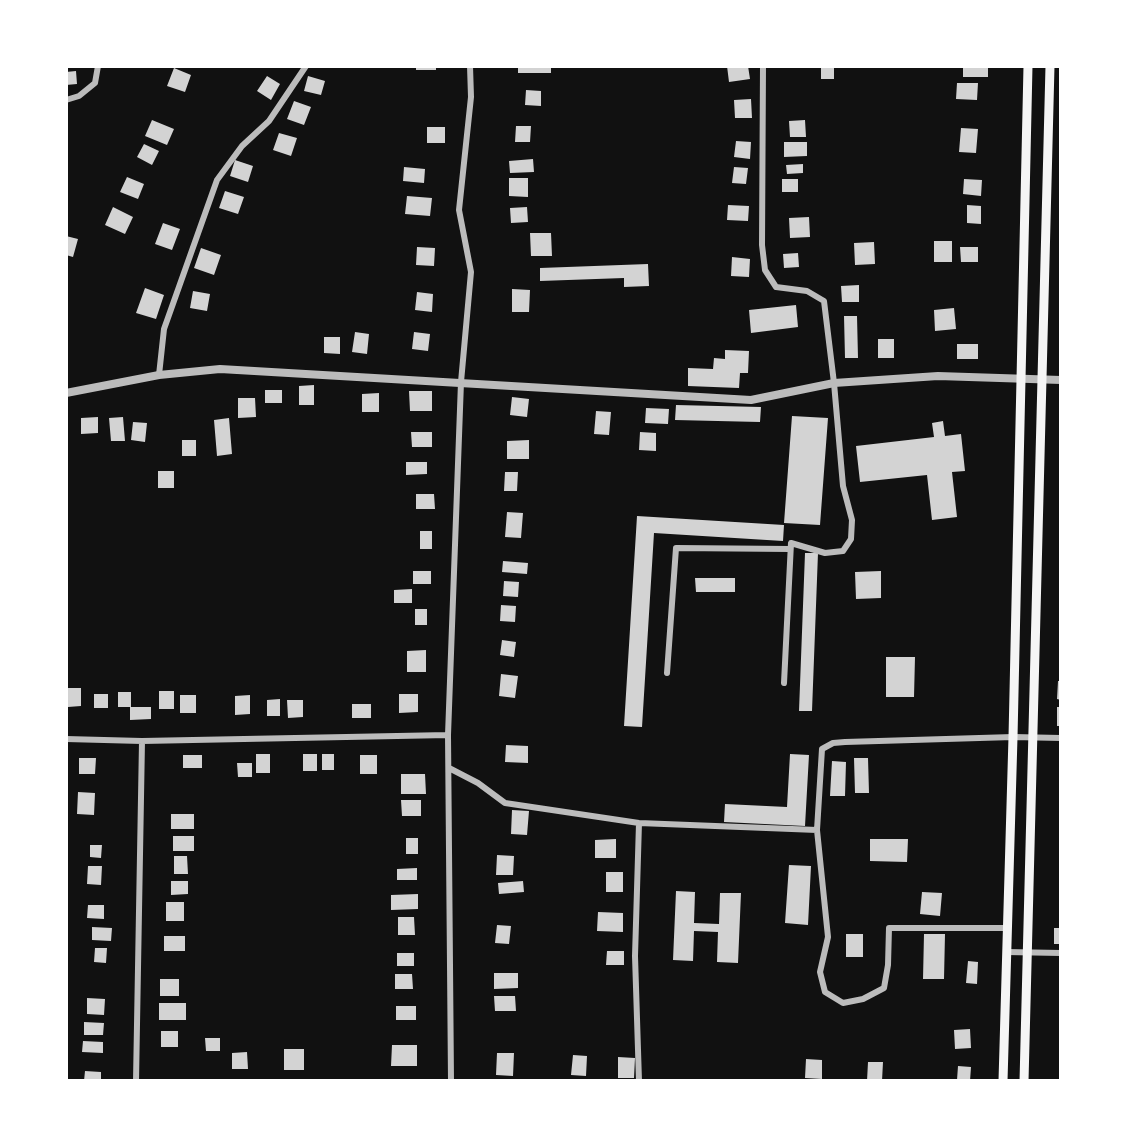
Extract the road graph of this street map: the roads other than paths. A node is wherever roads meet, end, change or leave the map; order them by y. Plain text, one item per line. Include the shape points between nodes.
1 (98, 66) edge
2 (306, 66) edge
3 (470, 66) edge
4 (763, 66) edge
5 (1028, 66) edge
6 (1050, 66) edge
7 (66, 100) edge
8 (159, 375) junction
9 (1021, 379) junction
10 (1042, 380) junction
11 (1061, 380) edge
12 (461, 382) junction
13 (834, 382) junction
14 (66, 393) edge
15 (790, 549) junction
16 (667, 673) dead end
17 (784, 683) dead end
18 (448, 735) junction
19 (1013, 737) junction
20 (1034, 737) junction
21 (1061, 738) edge
22 (66, 739) edge
23 (142, 741) junction
24 (450, 768) junction
25 (639, 823) junction
26 (817, 830) junction
27 (1006, 928) junction
28 (1006, 952) junction
29 (1026, 952) junction
30 (1061, 952) edge
31 (136, 1081) edge
32 (451, 1081) edge
33 (639, 1081) edge
34 (1003, 1081) edge
35 (1024, 1081) edge

1 - 7 street via 95,83 79,96
2 - 8 street via 269,121 242,146 217,180 164,329
3 - 12 street via 471,97 459,210 471,272
4 - 13 street via 765,270 776,287 807,291 824,301
5 - 9 main road
6 - 10 main road
8 - 12 street via 220,369
8 - 14 street
9 - 10 street
9 - 13 street via 938,376
9 - 19 main road
10 - 11 street
10 - 20 main road
12 - 13 street via 751,400
12 - 18 street
13 - 15 street via 843,486 852,520 851,539 843,551 825,553 790,543
15 - 16 street via 676,548
15 - 17 street
18 - 23 street
18 - 24 street
19 - 20 street
19 - 26 street via 833,743 822,749
19 - 27 main road
20 - 21 street
20 - 29 main road
22 - 23 street
23 - 31 street
24 - 25 street via 505,803
24 - 32 street
25 - 26 street
25 - 33 street via 635,956
26 - 27 street via 828,937 820,972 825,992 843,1003 863,999 884,988 889,928
27 - 28 main road
28 - 29 street
28 - 34 main road
29 - 30 street
29 - 35 main road

